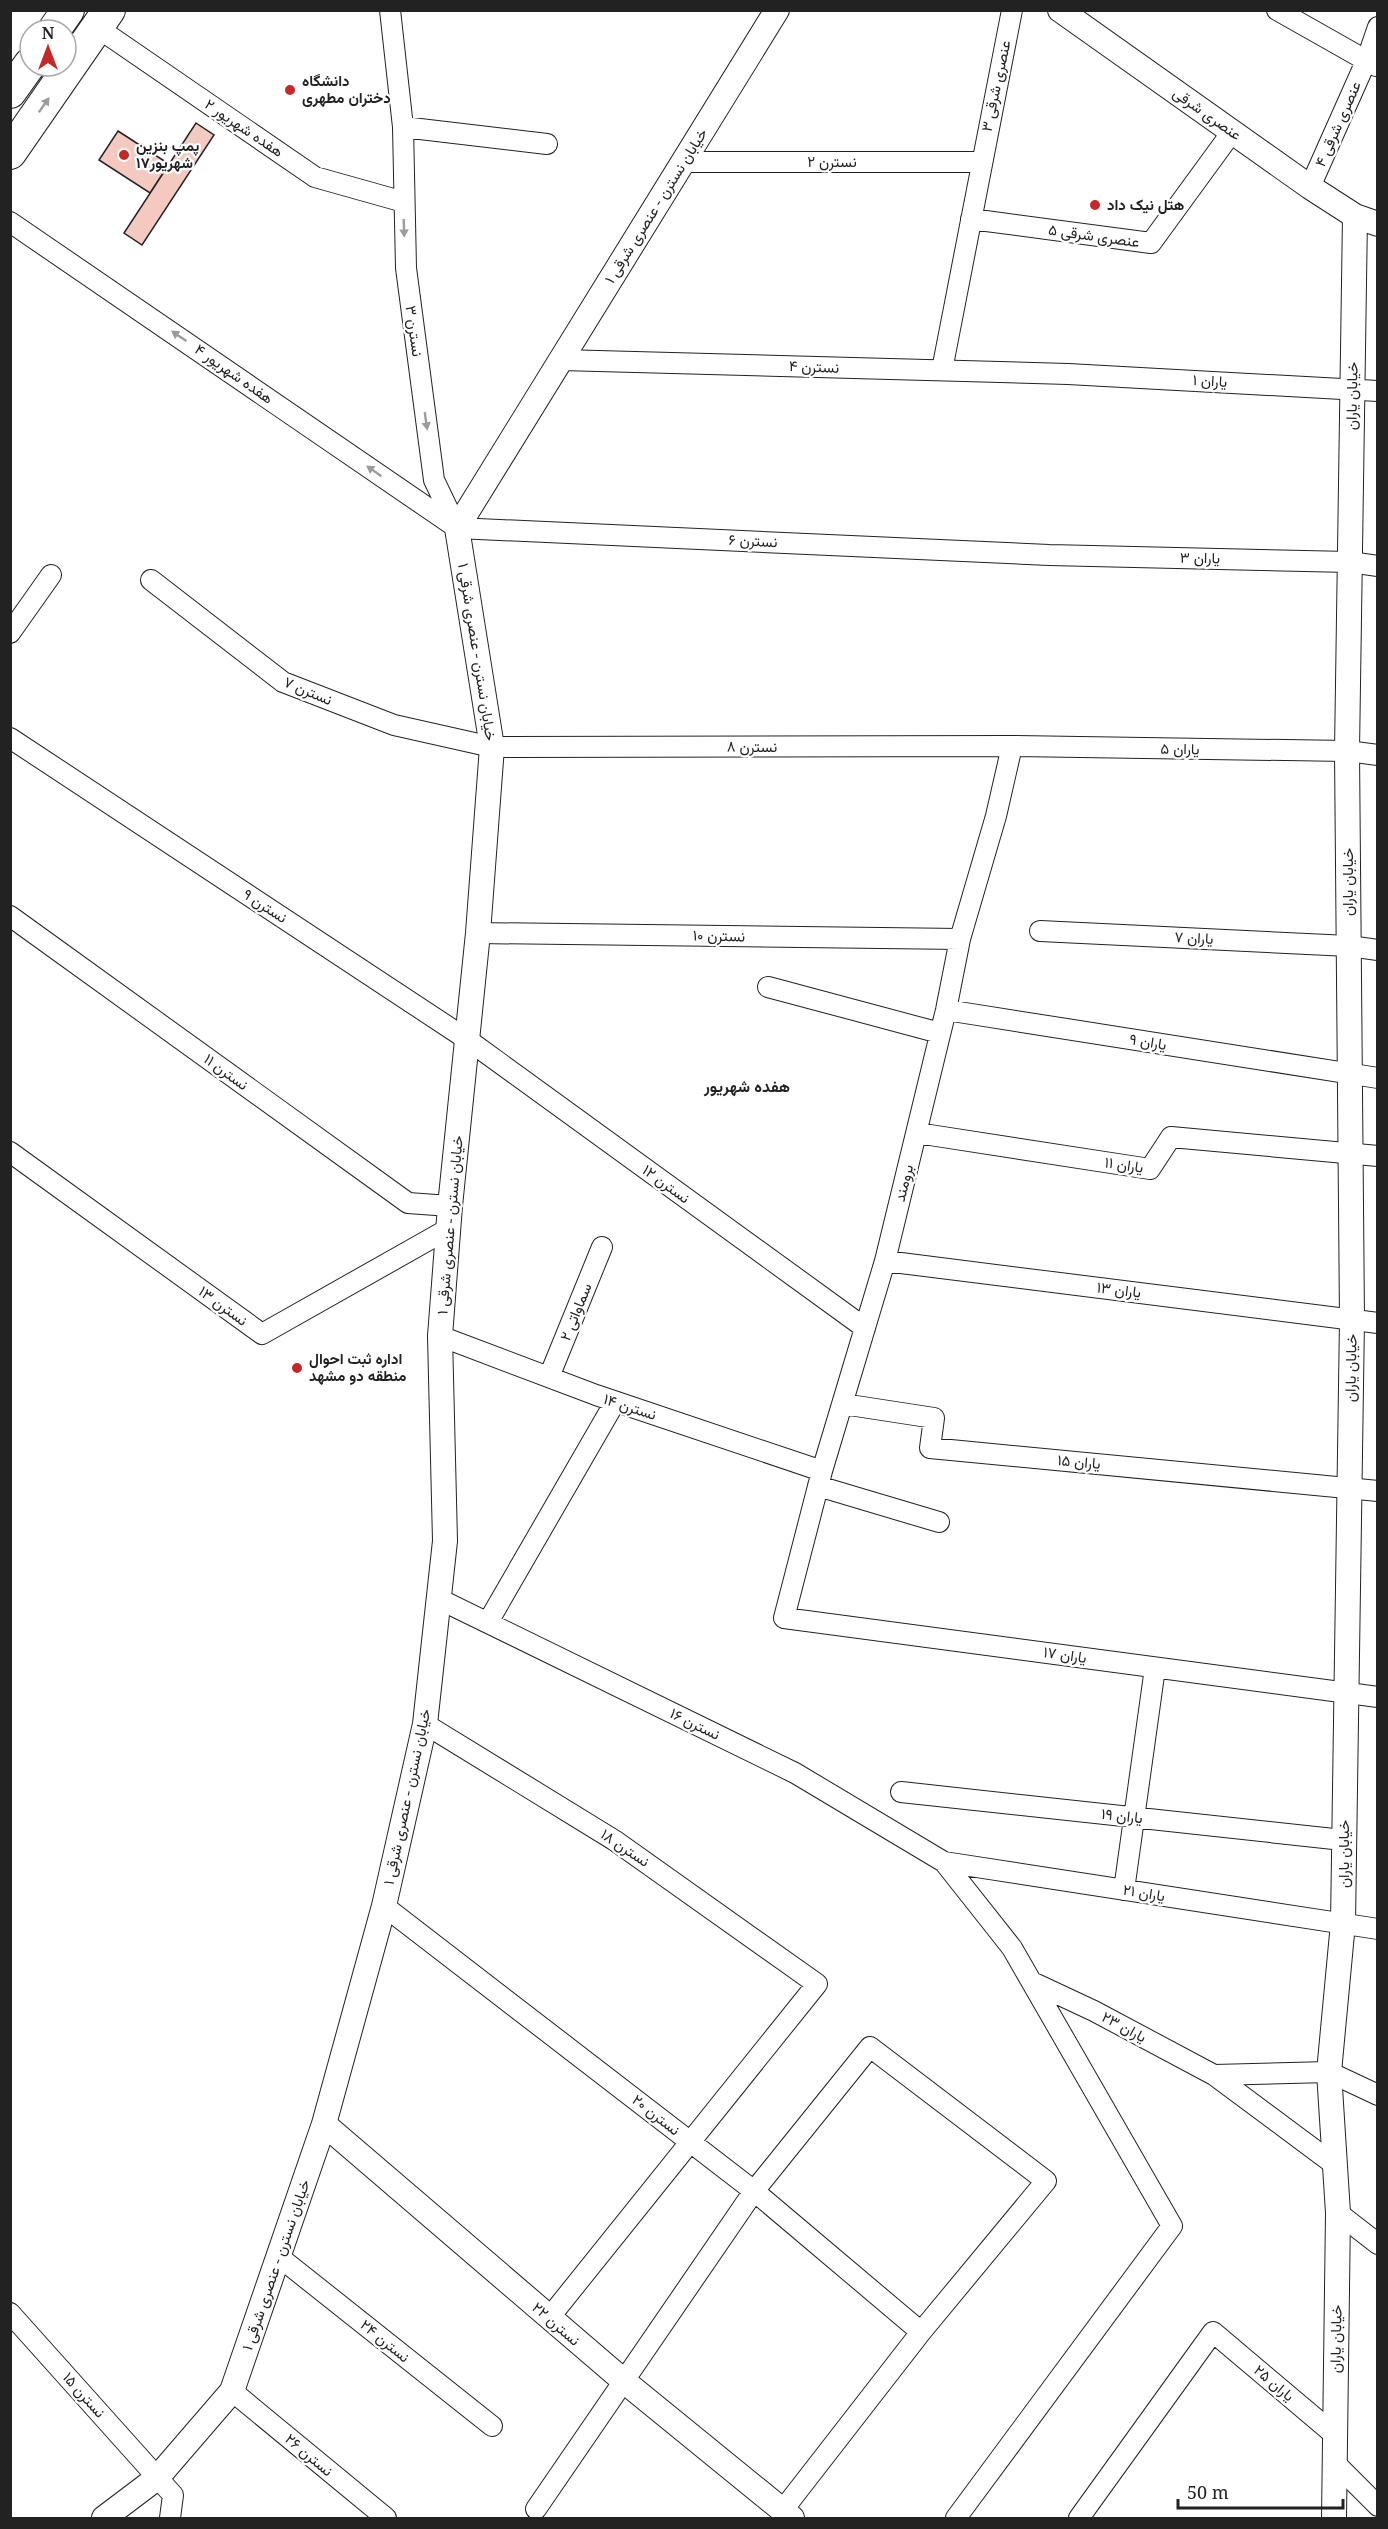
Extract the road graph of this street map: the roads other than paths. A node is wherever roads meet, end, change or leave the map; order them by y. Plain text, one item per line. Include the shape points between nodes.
1 (390, 10) edge
2 (777, 10) edge
3 (1012, 10) edge
4 (1060, 10) edge
5 (1276, 10) edge
6 (104, 19) edge
7 (1377, 27) edge
8 (1372, 63) edge
9 (20, 78) edge
10 (10, 92) edge
11 (403, 127) junction
12 (1232, 132) junction
13 (547, 144) dead end
14 (10, 153) edge
15 (683, 162) junction
16 (981, 162) junction
17 (1310, 188) junction
18 (404, 202) junction
19 (1355, 216) junction
20 (971, 219) junction
21 (10, 222) edge
22 (1377, 224) edge
23 (561, 360) junction
24 (942, 370) junction
25 (1068, 374) joint
26 (1352, 388) junction
27 (1377, 391) edge
28 (434, 480) junction
29 (411, 496) junction
30 (457, 528) junction
31 (1049, 555) joint
32 (1350, 562) junction
33 (1377, 566) edge
34 (51, 575) dead end
35 (150, 580) dead end
36 (10, 633) edge
37 (10, 738) edge
38 (1012, 746) junction
39 (492, 747) junction
40 (1347, 751) junction
41 (1377, 755) edge
42 (10, 916) edge
43 (1040, 931) dead end
44 (478, 933) junction
45 (960, 939) junction
46 (1349, 946) junction
47 (1377, 950) edge
48 (768, 987) dead end
49 (946, 1010) junction
50 (940, 1033) junction
51 (468, 1040) junction
52 (1350, 1075) junction
53 (1377, 1078) edge
54 (917, 1133) junction
55 (10, 1152) edge
56 (1351, 1153) junction
57 (1377, 1156) edge
58 (449, 1218) junction
59 (602, 1247) dead end
60 (885, 1261) junction
61 (1352, 1319) junction
62 (1377, 1323) edge
63 (865, 1328) junction
64 (440, 1336) junction
65 (549, 1377) junction
66 (615, 1402) junction
67 (843, 1404) junction
68 (820, 1479) junction
69 (1349, 1488) junction
70 (1377, 1491) edge
71 (939, 1522) dead end
72 (439, 1599) junction
73 (784, 1618) joint
74 (488, 1622) junction
75 (1155, 1668) junction
76 (1346, 1693) junction
77 (1377, 1697) edge
78 (425, 1725) junction
79 (901, 1792) dead end
80 (1134, 1817) junction
81 (1343, 1840) junction
82 (944, 1862) junction
83 (1124, 1890) junction
84 (384, 1906) junction
85 (1343, 1923) junction
86 (1377, 1929) edge
87 (1032, 1982) junction
88 (1329, 2072) junction
89 (1214, 2075) junction
90 (1377, 2095) edge
91 (324, 2124) junction
92 (690, 2142) junction
93 (1335, 2165) junction
94 (754, 2191) junction
95 (1338, 2214) junction
96 (1377, 2244) edge
97 (278, 2256) junction
98 (10, 2313) edge
99 (549, 2318) junction
100 (921, 2332) junction
101 (624, 2382) junction
102 (232, 2391) junction
103 (492, 2426) dead end
104 (1335, 2435) junction
105 (1335, 2463) junction
106 (157, 2478) junction
107 (1377, 2506) edge
108 (536, 2509) dead end
109 (787, 2515) edge
110 (1088, 2515) edge
111 (104, 2518) edge
112 (170, 2518) edge
113 (386, 2518) edge
114 (956, 2518) edge
115 (1334, 2518) edge

1 - 11 street
2 - 15 street, خیابان نسترن - عنصری شرقی ۱
3 - 16 street, عنصری شرقی ۳
4 - 12 street, عنصری شرقی
5 - 8 street
14 -> 6 main road
6 - 18 street, هفده شهریور ۲ via 315,177
7 - 8 street, عنصری شرقی ۴
8 - 17 street, عنصری شرقی ۴
9 - 10 main road
11 - 13 street
11 - 18 street, نسترن ۳
12 - 17 street, عنصری شرقی
12 - 20 street, عنصری شرقی ۵ via 1151,243
15 - 16 street, نسترن ۲
15 - 23 street, خیابان نسترن - عنصری شرقی ۱
16 - 20 street, عنصری شرقی ۳
17 - 19 street, عنصری شرقی
18 -> 28 street, نسترن ۳ via 406,268
19 - 22 street, عنصری شرقی
19 - 26 street, خیابان یاران
20 - 24 street, عنصری شرقی ۳
29 -> 21 street, هفده شهریور ۴
23 - 24 street, نسترن ۴
23 - 30 street, خیابان نسترن - عنصری شرقی ۱
24 - 25 street, نسترن ۴
25 - 26 street, یاران ۱
26 - 27 street, یاران ۱
26 - 32 street, خیابان یاران
28 - 29 street via 434,492 428,499
28 - 30 street, نسترن ۳
29 - 30 street, هفده شهریور ۴
30 - 31 street, نسترن ۶
30 - 39 street, خیابان نسترن - عنصری شرقی ۱
31 - 32 street, یاران ۳
32 - 33 street, یاران ۳
32 - 40 street, خیابان یاران
34 - 36 street
35 - 39 street, نسترن ۷ via 283,682 394,725
37 - 51 street, نسترن ۹
38 - 39 street, نسترن ۸
38 - 40 street, یاران ۵
38 - 45 street, برومند
39 - 44 street, خیابان نسترن - عنصری شرقی ۱
40 - 41 street, یاران ۵
40 - 46 street, خیابان یاران
42 - 58 street, نسترن ۱۱ via 408,1203
43 - 46 street, یاران ۷
44 - 45 street, نسترن ۱۰
44 - 51 street, خیابان نسترن - عنصری شرقی ۱
45 - 49 street, برومند
46 - 47 street, یاران ۷
46 - 52 street, خیابان یاران
48 - 50 street
49 - 50 street, برومند
49 - 52 street, یاران ۹
50 - 54 street, برومند
51 - 58 street, خیابان نسترن - عنصری شرقی ۱
51 - 63 street, نسترن ۱۲
52 - 53 street, یاران ۹
52 - 56 street, خیابان یاران
54 - 56 street, یاران ۱۱ via 1150,1169 1171,1137
54 - 60 street, برومند
55 - 58 street, نسترن ۱۳ via 262,1334
56 - 57 street
56 - 61 street, خیابان یاران
58 - 64 street, خیابان نسترن - عنصری شرقی ۱
59 - 65 street, سماواتی ۲
60 - 61 street, یاران ۱۳
60 - 63 street, برومند
61 - 62 street, یاران ۱۳
61 - 69 street, خیابان یاران
63 - 67 street, برومند
64 - 65 street, نسترن ۱۴
64 - 72 street, خیابان نسترن - عنصری شرقی ۱ via 446,1541
65 - 66 street, نسترن ۱۴
66 - 68 street, نسترن ۱۴
66 - 74 street
67 - 68 street, برومند
67 - 69 street, یاران ۱۵ via 934,1418 930,1448
68 - 71 street, نسترن ۱۴
68 - 73 street, برومند
69 - 70 street
69 - 76 street, خیابان یاران
72 - 74 street, نسترن ۱۶
72 - 78 street, خیابان نسترن - عنصری شرقی ۱
73 - 75 street, یاران ۱۷
74 - 82 street, نسترن ۱۶ via 795,1773
75 - 76 street, یاران ۱۷
75 - 80 street
76 - 77 street, یاران ۱۷
76 - 81 street, خیابان یاران
78 - 84 street, خیابان نسترن - عنصری شرقی ۱
78 - 92 street, نسترن ۱۸ via 614,1840 817,1984
79 - 80 street, یاران ۱۹
80 - 81 street, یاران ۱۹
80 - 83 street
81 - 85 street, خیابان یاران
82 - 83 street, یاران ۲۱
82 - 87 street via 1012,1948
83 - 85 street, یاران ۲۱
84 - 91 street, خیابان نسترن - عنصری شرقی ۱
84 - 92 street, نسترن ۲۰
85 - 86 street, یاران ۲۱
85 - 88 street, خیابان یاران
87 - 89 street, یاران ۲۳
87 - 114 street via 1172,2226
88 - 89 street, یاران ۲۳
88 - 90 street
88 - 93 street, خیابان یاران
89 - 93 street, یاران ۲۳
91 - 97 street, خیابان نسترن - عنصری شرقی ۱
91 - 99 street, نسترن ۲۲
92 - 94 street, نسترن ۲۰
92 - 99 street
93 - 95 street, خیابان یاران
94 - 100 street, نسترن ۲۰
94 - 100 street via 870,2047 1047,2181
94 - 101 street
95 - 96 street
95 - 104 street, خیابان یاران
97 - 102 street, خیابان نسترن - عنصری شرقی ۱
97 - 103 street, نسترن ۲۴
98 - 106 street, نسترن ۱۵
99 - 101 street, نسترن ۲۲
100 - 109 street
101 - 108 street
101 - 109 street, نسترن ۲۲
102 - 106 street, خیابان نسترن - عنصری شرقی ۱
102 - 113 street, نسترن ۲۶
104 - 105 street, خیابان یاران
104 - 110 street, یاران ۲۵ via 1214,2332
105 - 107 street
105 - 115 street, خیابان یاران
106 - 111 street, خیابان نسترن - عنصری شرقی ۱
106 - 112 street, نسترن ۱۵ via 173,2495

